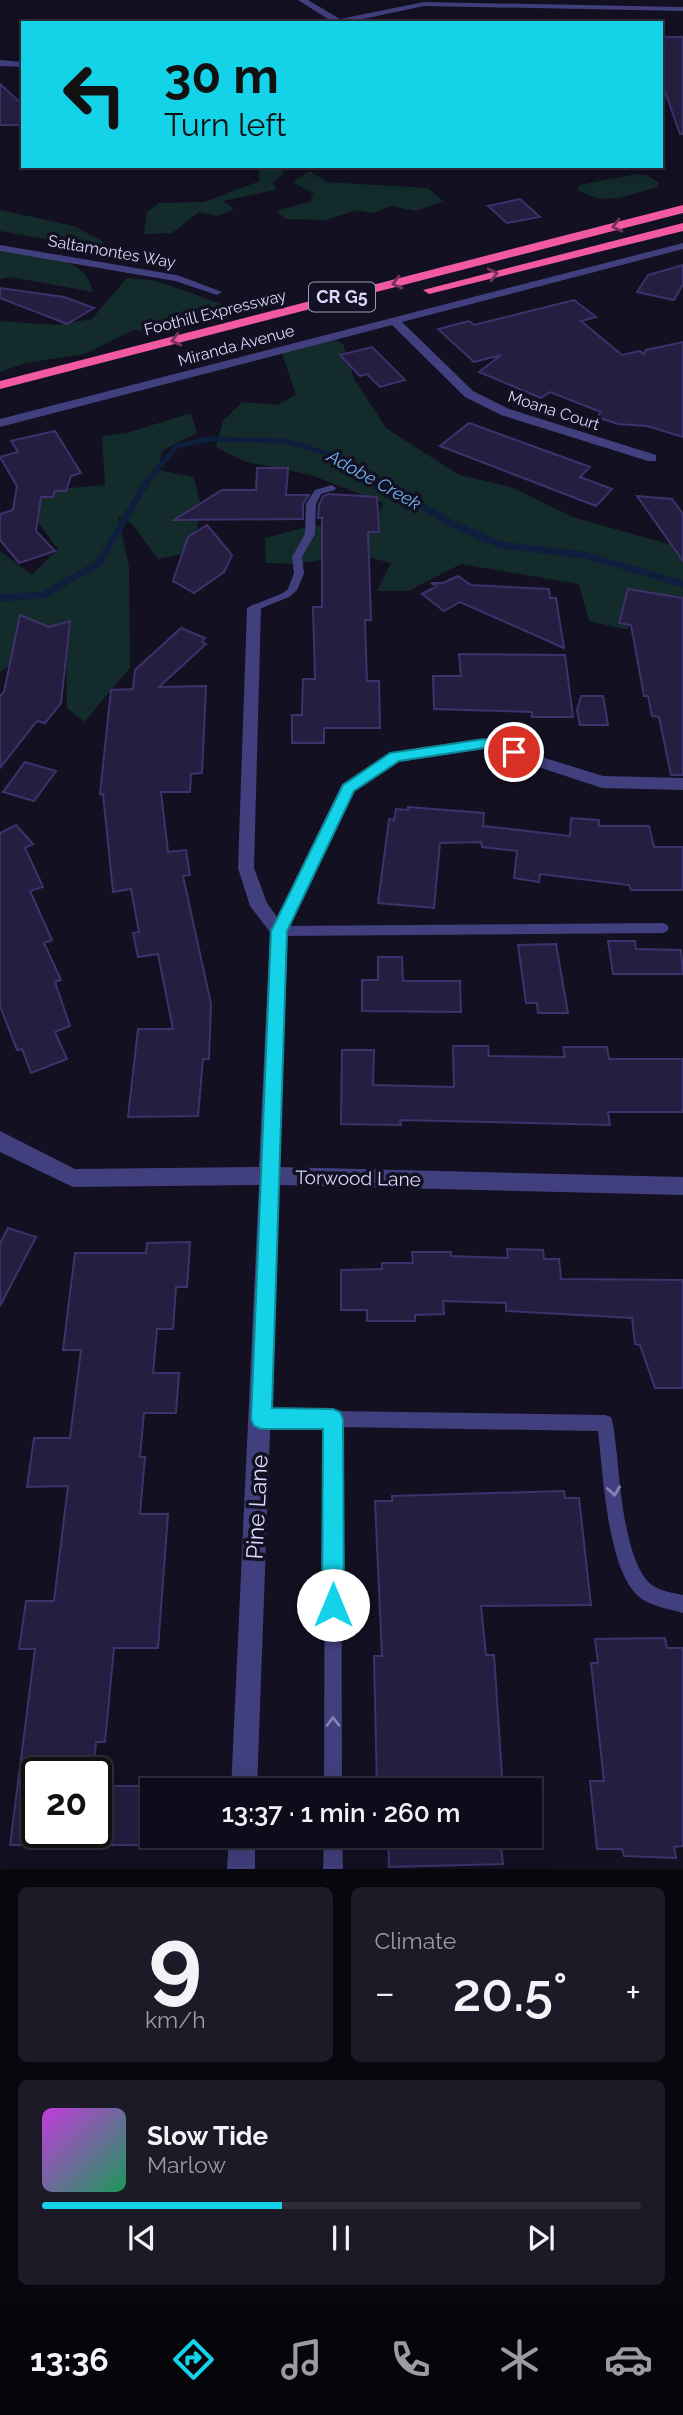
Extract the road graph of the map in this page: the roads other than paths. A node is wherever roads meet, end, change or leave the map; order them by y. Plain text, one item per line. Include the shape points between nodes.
1 (302, 0) edge
2 (424, 2) edge
3 (680, 6) edge
4 (334, 21) edge
5 (339, 21) edge
6 (0, 63) edge
7 (21, 65) edge
8 (683, 209) edge
9 (683, 227) edge
10 (683, 246) edge
11 (0, 248) edge
12 (217, 292) dead end
13 (393, 320) junction
14 (0, 385) edge
15 (0, 400) edge
16 (0, 423) edge
17 (652, 458) dead end
18 (332, 488) dead end
19 (254, 608) joint
20 (683, 784) edge
21 (663, 928) dead end
22 (279, 931) junction
23 (0, 1140) edge
24 (272, 1176) junction
25 (683, 1186) edge
26 (261, 1419) junction
27 (333, 1419) junction
28 (683, 1604) edge
29 (245, 1778) edge
30 (333, 1778) edge
31 (242, 1848) edge
32 (333, 1848) edge
33 (241, 1869) edge
34 (333, 1869) edge

1 - 4 street
2 - 3 street via 526,9
2 - 5 street
6 - 7 street
8 -> 14 highway, Foothill Expressway / CR G5
15 -> 9 highway, Foothill Expressway / CR G5
10 - 13 street, Miranda Avenue
11 - 12 street, Saltamontes Way via 177,278
13 - 16 street, Miranda Avenue
13 - 17 street, Moana Court via 469,394 505,412
18 - 19 lane via 318,492 311,504 310,534 298,557 299,573 292,590
19 - 22 street via 246,868 259,905
20 - 22 street via 602,782 484,744 396,757 348,788
21 - 22 lane
22 - 24 street, Pine Lane
23 - 24 street, Torwood Lane via 73,1178
24 - 25 street, Torwood Lane
24 - 26 street, Pine Lane
26 - 27 lane
26 - 29 street, Pine Lane
27 -> 28 lane via 605,1423 629,1567 642,1589
30 -> 27 lane
31 - 33 street
32 - 34 lane

